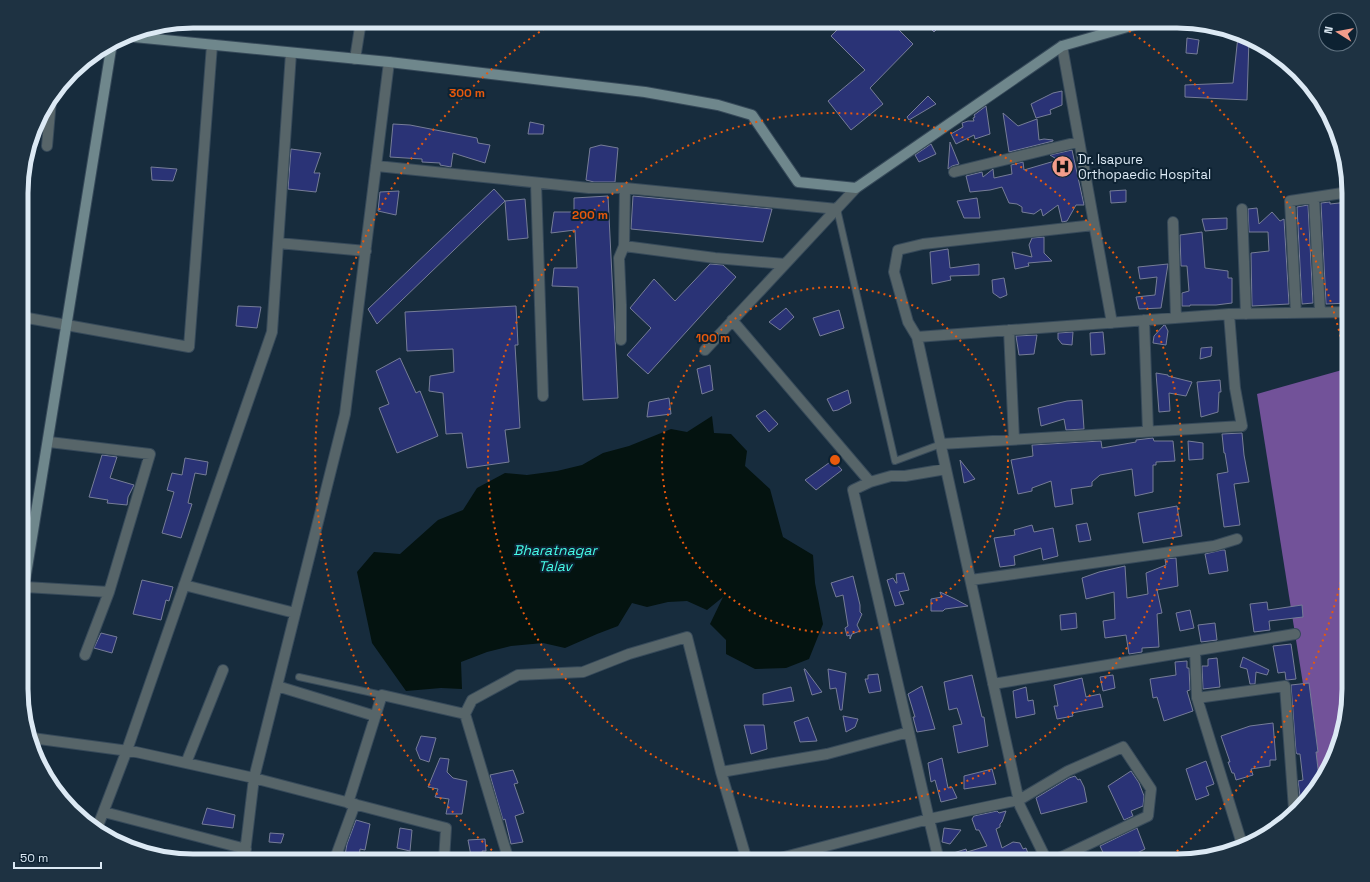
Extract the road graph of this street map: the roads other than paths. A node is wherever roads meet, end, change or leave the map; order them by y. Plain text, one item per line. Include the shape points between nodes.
1 (360, 28) edge
2 (1124, 28) edge
3 (139, 38) edge
4 (212, 45) junction
5 (1062, 46) junction
6 (111, 50) edge
7 (291, 53) junction
8 (355, 59) junction
9 (390, 62) junction
10 (51, 109) edge
11 (1078, 142) junction
12 (47, 146) dead end
13 (377, 166) junction
14 (954, 172) dead end
15 (536, 183) junction
16 (625, 188) junction
17 (856, 188) junction
18 (1342, 193) edge
19 (1314, 198) junction
20 (837, 209) junction
21 (1242, 209) dead end
22 (1173, 222) dead end
23 (1094, 225) junction
24 (278, 243) junction
25 (624, 246) junction
26 (366, 251) junction
27 (785, 264) junction
28 (1320, 312) junction
29 (1342, 312) edge
30 (1296, 313) junction
31 (1229, 314) junction
32 (1246, 314) junction
33 (28, 318) edge
34 (1176, 318) junction
35 (732, 320) junction
36 (1144, 320) junction
37 (1112, 323) junction
38 (68, 325) junction
39 (1009, 330) junction
40 (917, 337) junction
41 (621, 340) dead end
42 (705, 350) dead end
43 (543, 396) dead end
44 (1148, 431) junction
45 (1014, 439) junction
46 (49, 442) junction
47 (940, 444) junction
48 (946, 469) junction
49 (870, 482) junction
50 (1237, 539) dead end
51 (28, 569) edge
52 (971, 580) junction
53 (184, 585) junction
54 (28, 587) edge
55 (109, 592) junction
56 (296, 612) junction
57 (1295, 634) dead end
58 (1195, 651) junction
59 (85, 655) dead end
60 (223, 670) dead end
61 (299, 677) dead end
62 (993, 684) junction
63 (277, 686) junction
64 (382, 695) junction
65 (1197, 698) junction
66 (465, 714) junction
67 (375, 716) junction
68 (909, 732) junction
69 (36, 738) edge
70 (127, 750) junction
71 (186, 763) junction
72 (721, 772) junction
73 (254, 778) junction
74 (1019, 800) junction
75 (352, 804) junction
76 (1294, 806) edge
77 (104, 812) junction
78 (929, 818) junction
79 (99, 824) edge
80 (1241, 841) edge
81 (246, 849) junction
82 (245, 854) edge
83 (337, 854) edge
84 (444, 854) edge
85 (507, 854) edge
86 (745, 854) edge
87 (795, 854) edge
88 (937, 854) edge
89 (1044, 854) edge
90 (1068, 854) edge

1 - 8 street
2 - 5 street
3 - 4 street
4 - 7 street
4 - 38 street via 188,347
5 - 11 street
5 - 17 street
6 - 38 street
7 - 8 street
7 - 24 street
8 - 9 street
9 - 13 street
9 - 17 street via 645,92 718,105 752,115 798,182
10 - 12 street
11 - 14 street
11 - 23 street
13 - 15 street
13 - 26 street
15 - 16 street via 589,188
15 - 43 street
16 - 20 street
16 - 25 street
17 - 20 street
18 - 19 street
19 - 28 street
19 - 30 street via 1290,201
20 - 27 street
20 - 47 lane via 895,461
21 - 32 street
22 - 34 street
23 - 37 street
23 - 40 street via 923,244 898,250 894,272 908,322
24 - 26 street
24 - 53 street via 272,332
25 - 27 street
25 - 41 street via 619,258
26 - 56 street via 345,414
27 - 35 street
28 - 29 street
28 - 30 street
30 - 32 street
31 - 32 street
31 - 34 street
31 - 44 street via 1235,388 1242,426
33 - 38 street
34 - 36 street
35 - 42 street
35 - 49 street
36 - 37 street
36 - 44 street
37 - 39 street
38 - 46 street
39 - 40 street
39 - 45 street
40 - 47 street
44 - 45 street
45 - 47 street
46 - 51 street
46 - 55 street via 150,454
47 - 48 street
48 - 49 street via 891,476
48 - 52 street
49 - 68 street via 853,490
50 - 52 street via 1214,546
52 - 62 street
53 - 56 street
53 - 70 street
54 - 55 street
55 - 59 street
56 - 63 street
57 - 58 street
58 - 62 street
58 - 65 street
60 - 71 street
61 - 64 lane
62 - 74 street
63 - 67 street
63 - 73 street
64 - 66 street
64 - 67 street
65 - 76 street via 1285,686
65 - 80 street
66 - 72 street via 472,700 518,675 583,672 687,636
66 - 85 street
67 - 75 street
68 - 72 street via 827,754
68 - 78 street
69 - 70 street
70 - 71 street
70 - 77 street
71 - 73 street
72 - 86 street
73 - 75 street
73 - 81 street
74 - 78 street
74 - 89 street
74 - 90 street via 1068,771 1123,746 1151,789 1148,816
75 - 83 street
75 - 84 street via 446,828
77 - 79 street
77 - 81 street
78 - 87 street
78 - 88 street
81 - 82 street

